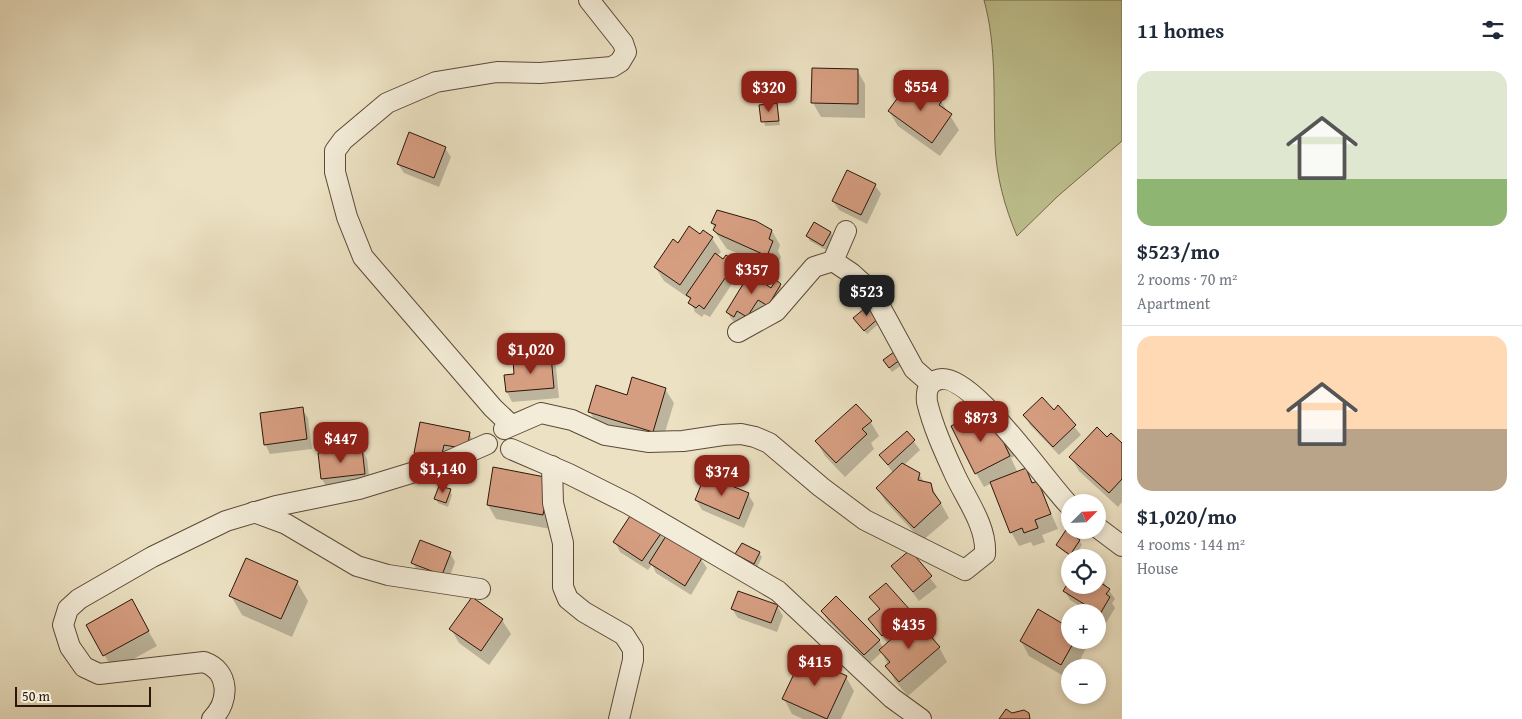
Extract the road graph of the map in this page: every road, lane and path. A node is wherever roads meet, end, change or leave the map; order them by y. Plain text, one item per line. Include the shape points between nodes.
1 (589, 0) edge
2 (846, 231) dead end
3 (833, 261) junction
4 (738, 332) dead end
5 (930, 384) junction
6 (508, 427) junction
7 (488, 444) junction
8 (511, 449) junction
9 (552, 466) junction
10 (1061, 497) edge
11 (254, 512) junction
12 (1106, 534) edge
13 (1122, 546) edge
14 (480, 589) dead end
15 (212, 719) edge
16 (619, 719) edge
17 (921, 719) edge

1 - 6 street via 623,42 626,52 612,67 540,73 497,72 436,82 387,104 343,140 335,151 335,172 363,257
2 - 3 street
3 - 4 street via 814,267 776,311
3 - 5 street via 872,292 914,369
5 - 6 street via 926,392 930,416 986,543 985,554 965,570 865,520 769,443 755,438 741,434 666,442 629,440 605,436 572,420 547,413 534,415
5 - 10 street via 947,379 971,394 1004,426
6 - 7 street via 492,432
6 - 8 street via 512,437
7 - 8 street via 496,454 504,454
7 - 11 street via 444,463 359,489
8 - 9 street
9 - 16 street via 553,503 563,543 563,588 568,599 624,635 633,648
9 - 17 street via 629,504 778,591 892,698
11 - 14 street via 286,524 357,566 388,575
11 - 15 street via 226,521 152,557 79,599 65,614 63,626 70,647 84,667 98,674 204,662 217,670 225,686 225,697
12 - 13 street

